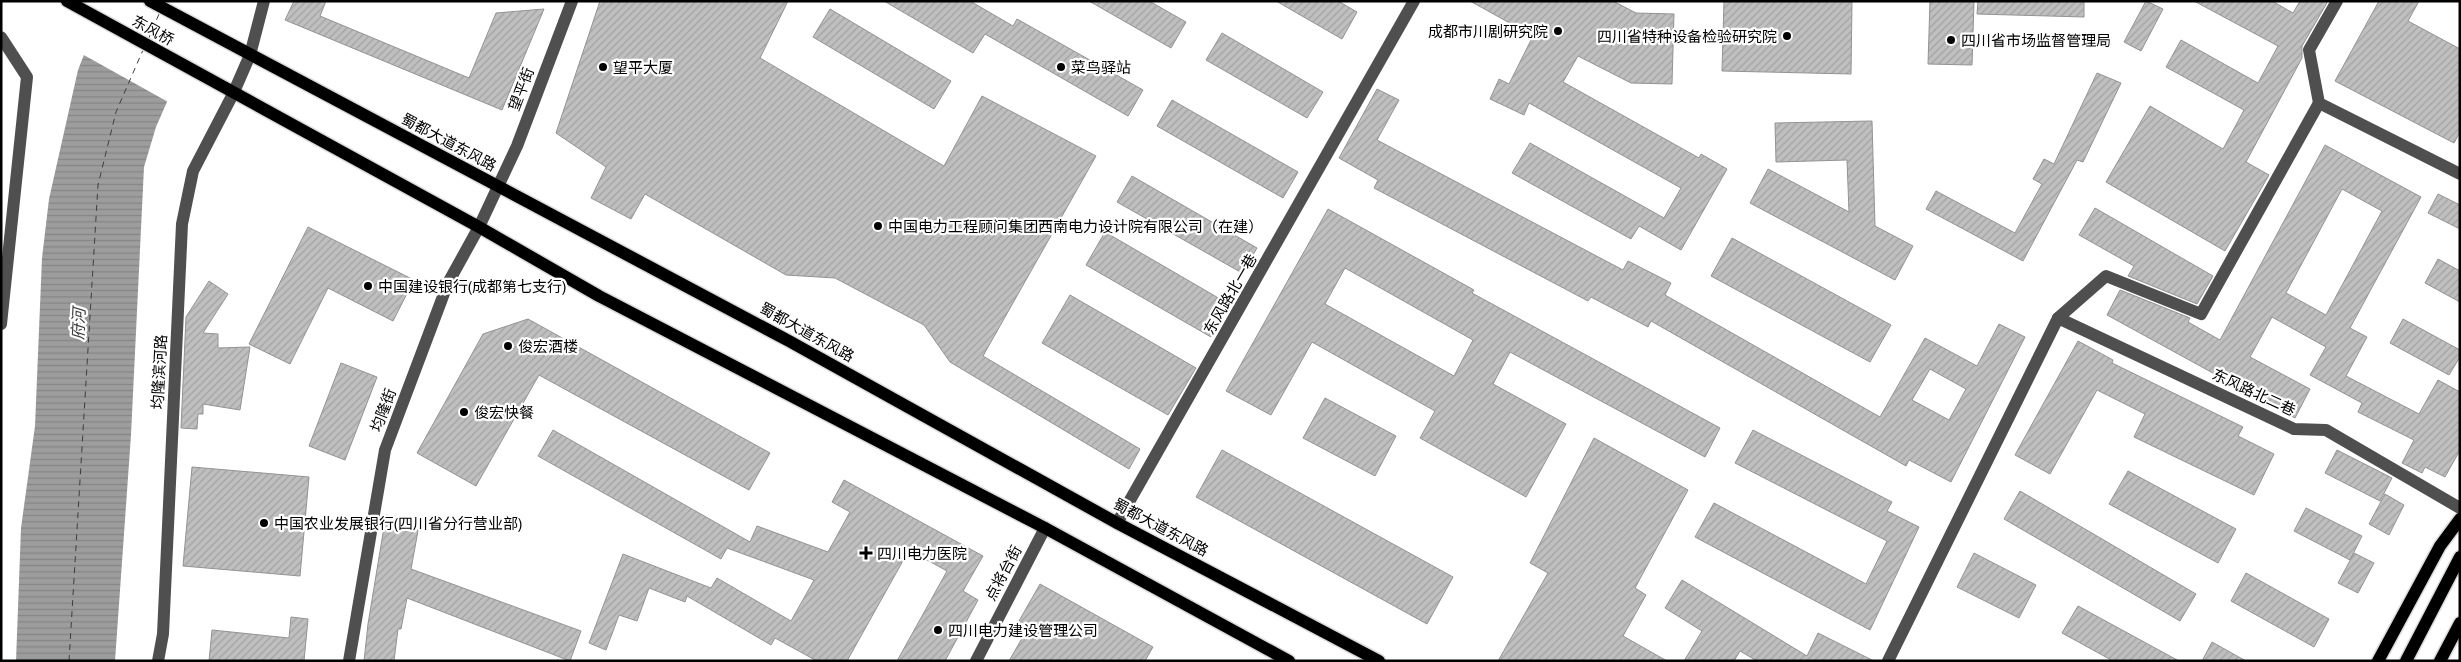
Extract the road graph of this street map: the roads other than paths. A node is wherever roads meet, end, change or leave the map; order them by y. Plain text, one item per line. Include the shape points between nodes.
1 (67, 1) edge
2 (150, 1) edge
3 (264, 1) edge
4 (572, 1) edge
5 (1414, 1) edge
6 (2337, 1) edge
7 (1, 37) edge
8 (216, 38) joint
9 (250, 56) junction
10 (233, 94) junction
11 (2319, 103) junction
12 (2460, 174) edge
13 (499, 187) junction
14 (479, 227) junction
15 (2058, 318) junction
16 (1, 324) edge
17 (2460, 508) edge
18 (2460, 519) edge
19 (1117, 523) junction
20 (1045, 528) junction
21 (2460, 557) edge
22 (2460, 623) edge
23 (158, 661) edge
24 (349, 661) edge
25 (976, 661) edge
26 (1290, 661) edge
27 (1379, 661) edge
28 (1888, 661) edge
29 (2378, 661) edge
30 (2406, 661) edge
31 (2440, 661) edge

1 - 10 main road, 东风桥
2 - 8 main road, 东风桥
3 - 9 street, 均隆滨河路
4 - 13 street, 望平街
5 - 19 street, 东风路北一巷
6 - 11 street via 2309,50
7 - 16 street via 27,77
8 - 9 main road, 蜀都大道东风路
9 - 10 street, 均隆滨河路
9 - 13 main road, 蜀都大道东风路
10 - 14 main road
10 - 23 street, 均隆滨河路 via 193,171 182,224 163,634
11 - 12 street
11 - 15 street via 2201,314 2106,276
13 - 14 street, 均隆街
13 - 19 main road, 蜀都大道东风路 via 789,341
14 - 20 main road via 599,296
14 - 24 street, 均隆街 via 448,283 385,450
15 - 17 street, 东风路北二巷 via 2294,429 2326,430
15 - 28 street
18 - 29 main road via 2440,546
19 - 27 main road, 蜀都大道东风路
20 - 25 street, 点将台街
20 - 26 main road
21 - 30 main road
22 - 31 main road

